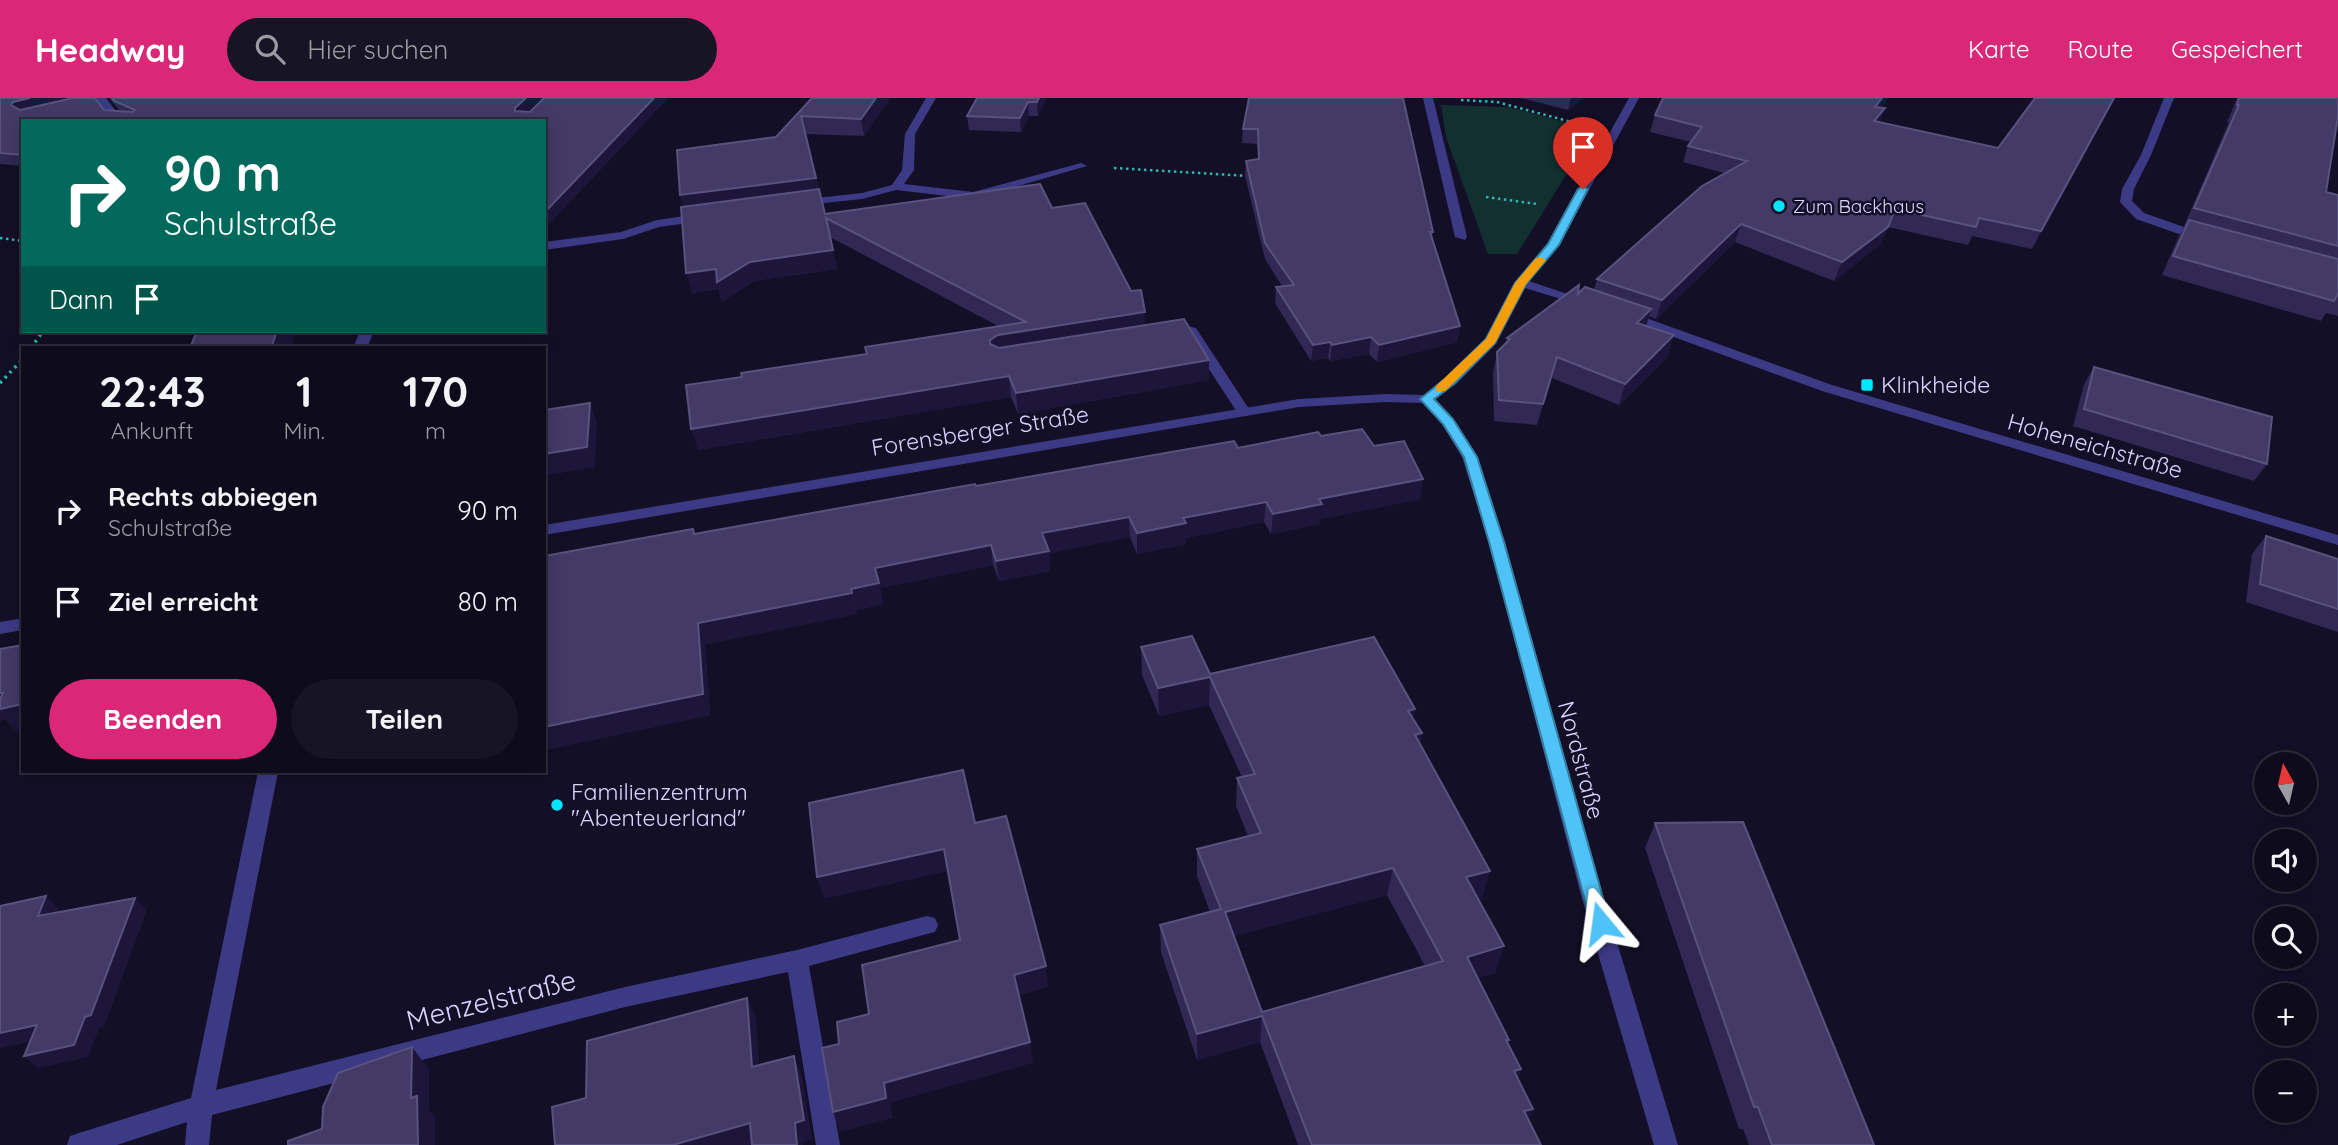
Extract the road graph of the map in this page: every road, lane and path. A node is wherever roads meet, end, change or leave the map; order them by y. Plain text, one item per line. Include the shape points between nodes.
1 (931, 98) edge
2 (1634, 98) edge
3 (2169, 98) edge
4 (100, 99) edge
5 (1428, 99) edge
6 (87, 102) edge
7 (124, 119) edge
8 (1614, 133) junction
9 (1081, 166) joint
10 (1259, 176) edge
11 (896, 187) junction
12 (1451, 193) junction
13 (784, 206) edge
14 (1573, 208) junction
15 (720, 215) edge
16 (1461, 237) dead end
17 (0, 238) edge
18 (21, 241) edge
19 (2211, 241) edge
20 (546, 246) edge
21 (1521, 283) junction
22 (1177, 334) edge
23 (21, 361) edge
24 (0, 383) edge
25 (1427, 399) junction
26 (1244, 412) junction
27 (546, 530) edge
28 (2338, 540) edge
29 (21, 624) edge
30 (0, 628) edge
31 (268, 773) edge
32 (927, 925) dead end
33 (797, 960) junction
34 (201, 1106) junction
35 (79, 1145) edge
36 (197, 1145) edge
37 (828, 1145) edge
38 (1666, 1145) edge

1 - 11 street via 910,134 908,170
2 - 8 street
3 - 19 street via 2127,189 2126,202 2140,216
4 - 6 street
4 - 7 street via 115,117
5 - 8 path via 1497,102
5 - 12 street
8 - 14 street
9 - 10 path
9 - 11 street via 973,196
11 - 13 street
12 - 14 path
12 - 16 street
14 - 21 street via 1553,245
15 - 20 street
17 - 18 path
21 - 25 street via 1491,341
21 - 28 street, Hoheneichstraße via 1965,431
22 - 26 street via 1191,331
23 - 24 path
25 - 26 street, Forensberger Straße via 1334,401
25 - 38 street, Nordstraße via 1471,457
26 - 27 street, Forensberger Straße
29 - 30 street
31 - 34 street
32 - 33 street, Menzelstraße
33 - 34 street, Menzelstraße via 625,997
33 - 37 street
34 - 35 street, Menzelstraße
34 - 36 street

